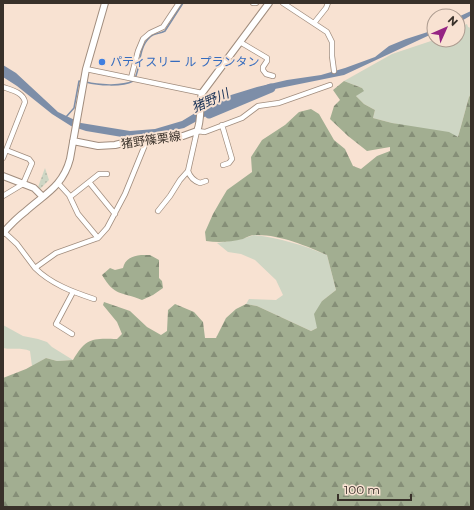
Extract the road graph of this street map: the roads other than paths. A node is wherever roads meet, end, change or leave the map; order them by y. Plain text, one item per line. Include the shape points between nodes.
1 (105, 3) edge
2 (179, 3) edge
3 (252, 3) edge
4 (256, 3) edge
5 (268, 3) edge
6 (283, 3) edge
7 (328, 3) edge
8 (314, 23) junction
9 (240, 42) junction
10 (86, 69) junction
11 (334, 71) dead end
12 (273, 76) dead end
13 (131, 78) junction
14 (330, 85) dead end
15 (3, 86) edge
16 (202, 93) junction
17 (222, 125) junction
18 (198, 129) junction
19 (147, 140) junction
20 (73, 141) junction
21 (6, 150) junction
22 (3, 158) edge
23 (223, 165) dead end
24 (188, 171) junction
25 (106, 174) dead end
26 (3, 176) edge
27 (206, 181) dead end
28 (89, 182) junction
29 (58, 183) junction
30 (23, 184) junction
31 (3, 196) edge
32 (43, 197) junction
33 (70, 197) junction
34 (158, 211) dead end
35 (115, 214) junction
36 (3, 233) edge
37 (98, 238) junction
38 (35, 268) junction
39 (73, 292) junction
40 (94, 299) dead end
41 (72, 334) dead end

1 - 10 main road
2 - 13 street via 162,27 143,39
3 - 4 street
5 - 9 main road
6 - 8 street
7 - 8 street
8 - 11 street via 327,32 332,42
9 - 12 street via 267,58 263,70
9 - 16 main road
10 - 13 street
10 - 20 main road
13 - 16 street
14 - 17 street via 279,104 258,106 242,118
15 - 21 street via 18,92 25,102
16 - 18 main road
17 - 18 street via 205,132
17 - 23 street via 232,159
18 - 19 main road, 猪野篠栗線 via 183,136
18 - 24 street
19 - 20 main road, 猪野篠栗線 via 98,146
19 - 35 street
20 - 29 main road via 69,165
21 - 22 street
21 - 30 street via 29,159 32,163
24 - 27 street via 196,182 200,184
24 - 34 street
25 - 28 street via 99,174
26 - 30 main road
28 - 33 street
28 - 35 street
29 - 32 main road
29 - 33 street
30 - 31 street
30 - 32 main road via 34,188
32 - 36 main road
33 - 37 street via 78,214
35 - 37 street
36 - 38 street via 17,244
37 - 38 street via 56,253
38 - 39 street
39 - 40 street
39 - 41 street via 56,324

